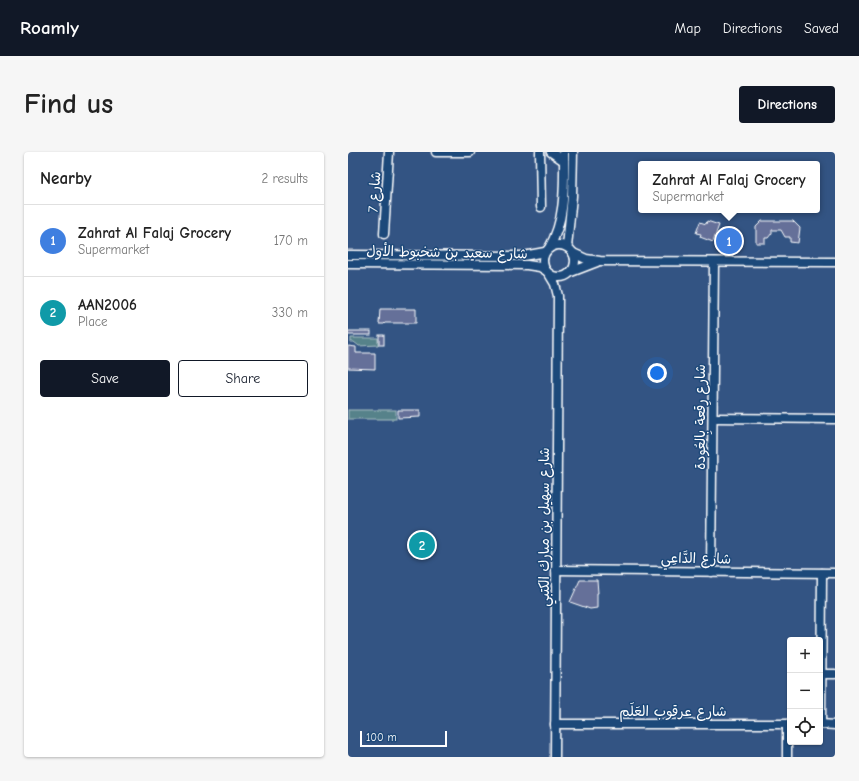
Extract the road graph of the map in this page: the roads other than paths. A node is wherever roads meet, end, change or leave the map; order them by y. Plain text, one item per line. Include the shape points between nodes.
1 (389, 152) edge
2 (436, 152) edge
3 (470, 152) edge
4 (540, 152) edge
5 (551, 152) edge
6 (564, 152) edge
7 (573, 152) edge
8 (564, 161) junction
9 (541, 207) dead end
10 (384, 234) dead end
11 (567, 247) junction
12 (547, 250) junction
13 (573, 253) junction
14 (348, 255) edge
15 (600, 261) junction
16 (714, 262) junction
17 (835, 262) edge
18 (348, 264) edge
19 (547, 272) junction
20 (569, 273) junction
21 (558, 296) junction
22 (713, 418) junction
23 (835, 419) edge
24 (556, 570) junction
25 (711, 572) junction
26 (822, 573) junction
27 (835, 573) edge
28 (822, 673) edge
29 (823, 674) edge
30 (835, 674) edge
31 (555, 724) junction
32 (787, 724) edge
33 (823, 724) edge
34 (835, 725) edge
35 (787, 745) edge
36 (555, 757) edge
37 (787, 757) edge

1 - 10 street, شارع 7
2 - 3 street
4 - 9 street
5 - 8 street
6 - 8 street
7 - 11 street
8 - 12 street via 561,221 556,236
11 - 12 street via 557,245
11 - 13 street
12 - 14 street, شارع سعيد بن شخبوط الأول via 523,256
12 - 19 street via 543,261
13 - 15 street via 586,259
13 - 20 street via 575,263
15 - 16 street
15 - 20 street
16 - 17 street
16 - 22 street, شارع رِقعة بِالعُودة
18 - 19 street, شارع سعيد بن شخبوط الأول via 527,265 540,267
19 - 20 street via 558,277
19 - 21 street, شارع سهيل بن مبارك الكتبي via 555,284
20 - 21 street, شارع سهيل بن مبارك الكتبي
21 - 24 street, شارع سهيل بن مبارك الكتبي
22 - 23 street
22 - 25 street, شارع رِقعة بِالعُودة
24 - 25 street, شارع الدَّاعِي
24 - 31 street, شارع سهيل بن مبارك الكتبي
25 - 26 street, شارع الدَّاعِي
26 - 27 street, شارع الدَّاعِي
26 - 28 street
29 - 30 street
31 - 32 street, شارع عرقوب العَلَم
31 - 36 street, شارع سهيل بن مبارك الكتبي
33 - 34 street
35 - 37 street

